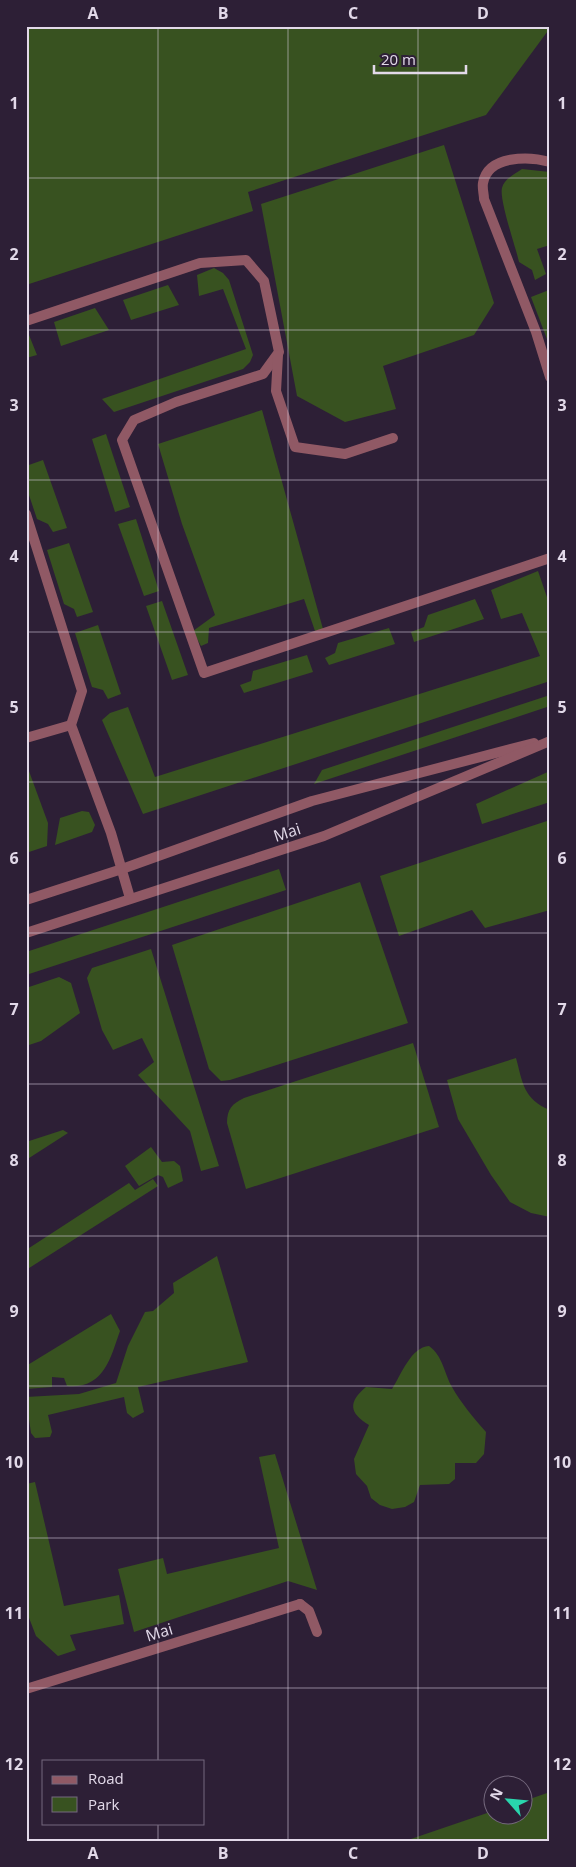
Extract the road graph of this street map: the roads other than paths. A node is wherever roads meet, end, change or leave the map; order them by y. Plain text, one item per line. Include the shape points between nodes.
1 (550, 162) edge
2 (26, 321) edge
3 (278, 354) junction
4 (550, 377) edge
5 (393, 438) dead end
6 (26, 514) edge
7 (550, 558) edge
8 (71, 725) junction
9 (26, 738) edge
10 (550, 740) edge
11 (122, 869) junction
12 (130, 898) junction
13 (26, 900) edge
14 (26, 933) edge
15 (317, 1632) dead end
16 (26, 1689) edge

1 - 4 street via 537,158 510,159 489,170 483,184 484,199 536,332
2 - 3 street via 200,263 246,260 264,282
3 - 5 street via 276,391 295,447 345,454
3 - 7 street via 263,374 176,402 134,420 122,440 204,673
6 - 8 street via 82,691
8 - 9 street
8 - 11 street
10 - 11 street, Mai via 312,801
10 - 12 street, Mai via 324,836
11 - 12 street
11 - 13 street, Mai
12 - 14 street, Mai
15 - 16 street, Mai via 309,1611 300,1604

